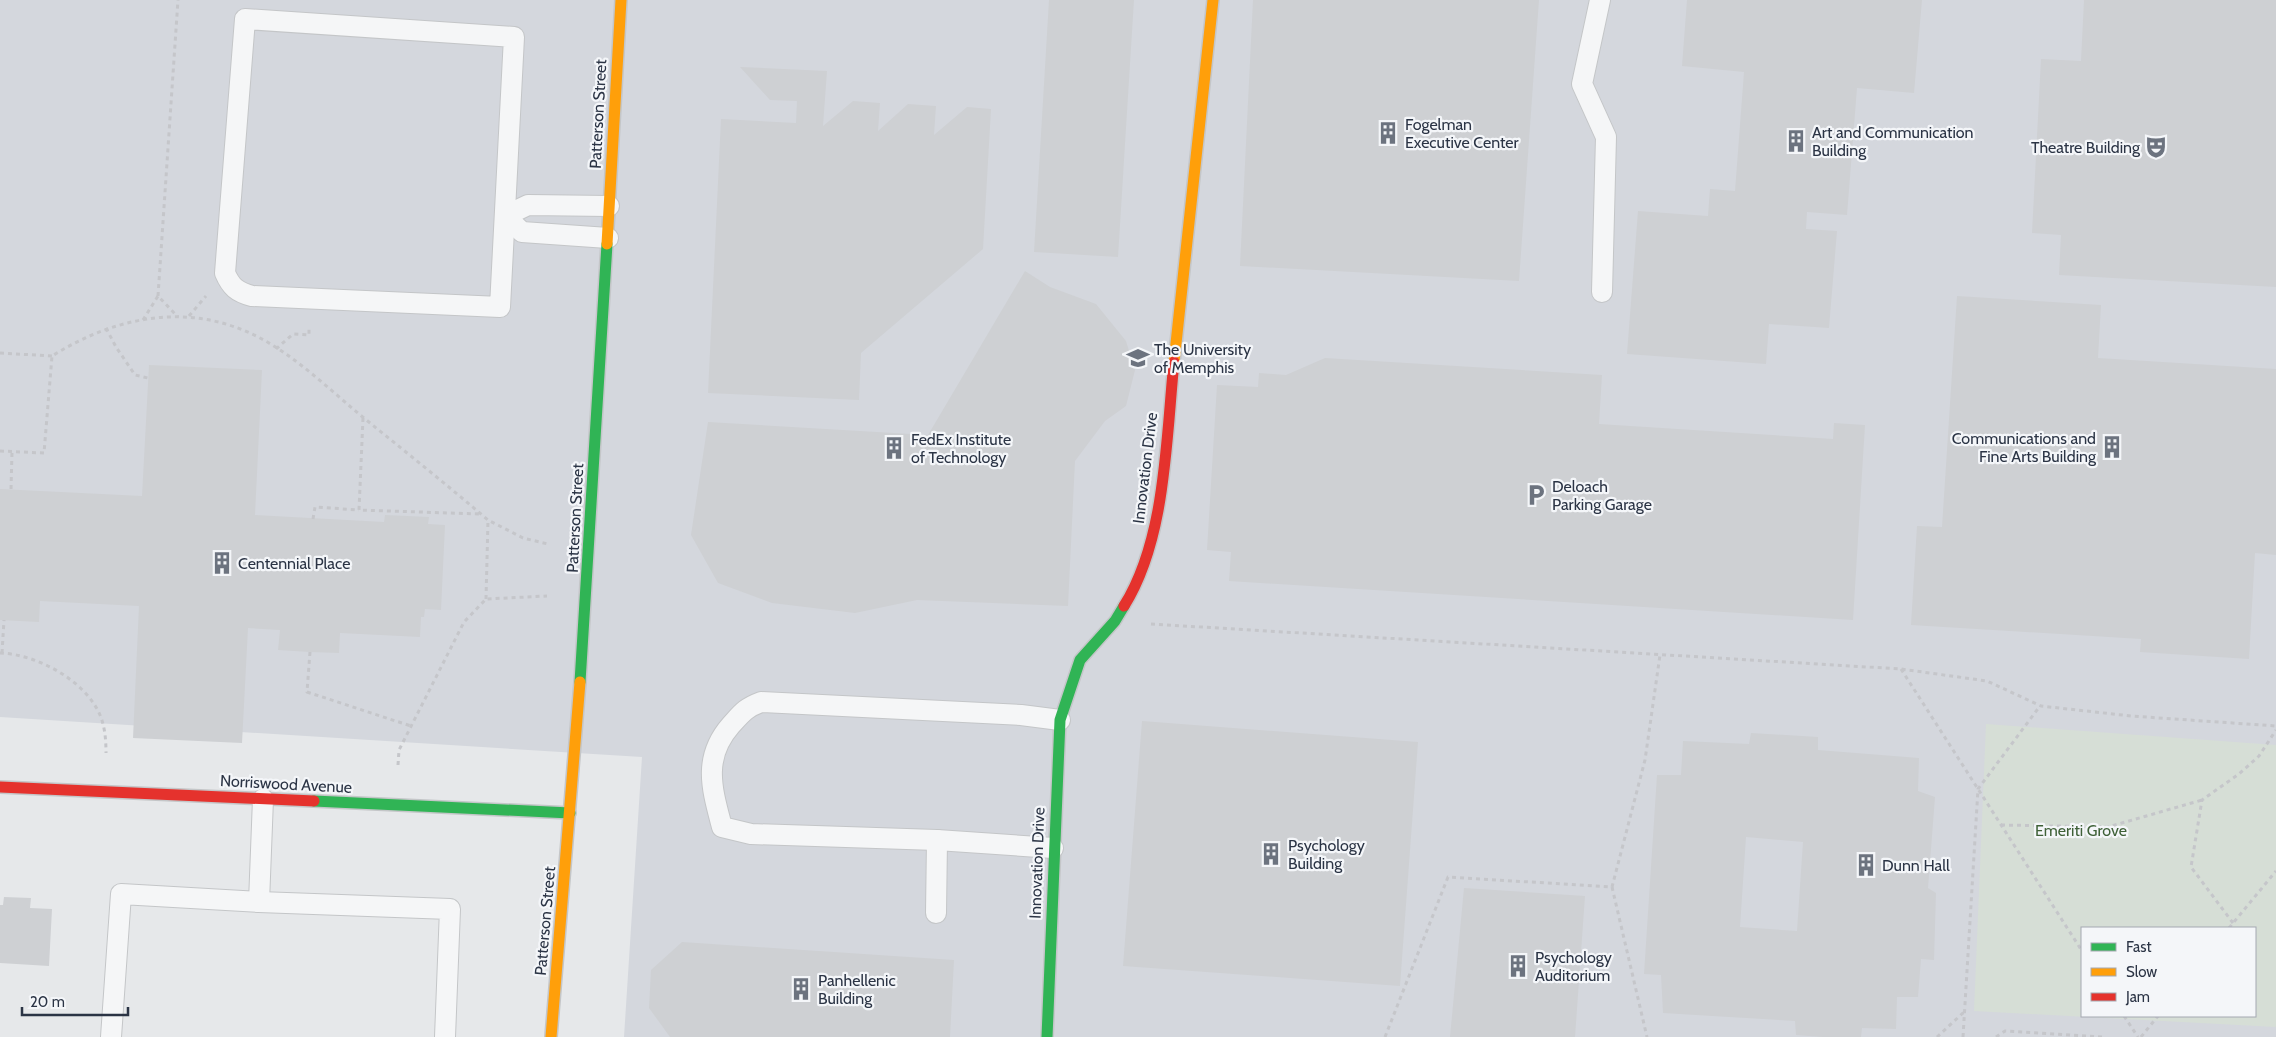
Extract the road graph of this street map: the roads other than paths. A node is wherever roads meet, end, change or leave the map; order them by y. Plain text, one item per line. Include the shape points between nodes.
1 (621, 0) edge
2 (1213, 0) edge
3 (1600, 0) edge
4 (609, 206) junction
5 (505, 216) junction
6 (608, 238) junction
7 (1602, 292) dead end
8 (1060, 720) junction
9 (0, 787) edge
10 (263, 799) junction
11 (570, 813) junction
12 (937, 840) junction
13 (1053, 848) junction
14 (259, 902) junction
15 (936, 913) dead end
16 (111, 1037) edge
17 (445, 1037) edge
18 (551, 1037) edge
19 (1047, 1037) edge

1 - 4 street, Patterson Street
2 - 8 street, Innovation Drive via 1157,520 1136,587 1115,621 1080,660
3 - 7 lane via 1582,84 1606,137
4 - 5 lane via 528,205
4 - 6 street, Patterson Street
5 - 5 lane via 500,307 280,298 239,292 225,273 245,19 514,37
5 - 6 lane via 522,232
6 - 11 street, Patterson Street via 586,609
8 - 12 lane via 1021,715 761,702 746,708 721,736 711,763 712,790 722,827 750,834
8 - 13 street, Innovation Drive
9 - 10 street, Norriswood Avenue
10 - 11 street, Norriswood Avenue
10 - 14 lane
11 - 18 street, Patterson Street
12 - 13 lane
12 - 15 lane
13 - 19 street, Innovation Drive
14 - 16 lane via 121,894
14 - 17 lane via 450,908

